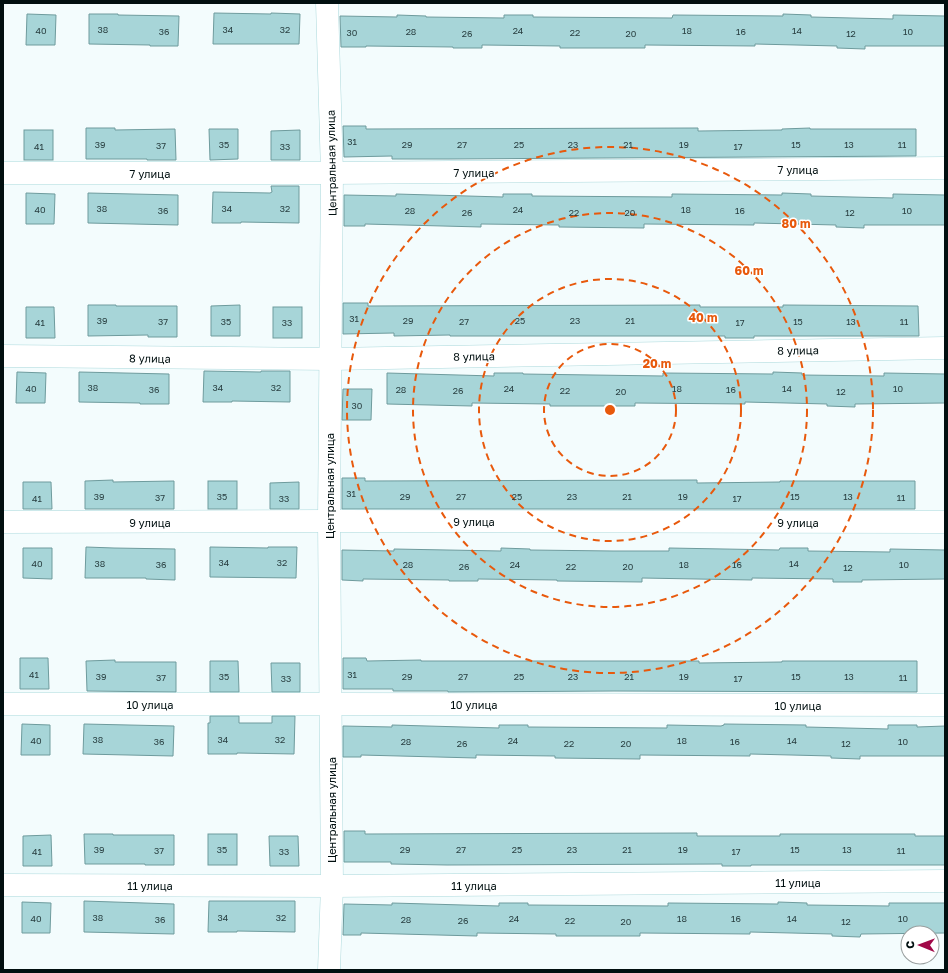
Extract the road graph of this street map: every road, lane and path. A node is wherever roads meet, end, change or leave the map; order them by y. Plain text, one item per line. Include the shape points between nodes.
1 (327, 3) edge
2 (945, 168) edge
3 (3, 172) edge
4 (332, 173) junction
5 (945, 348) edge
6 (3, 356) edge
7 (331, 359) junction
8 (329, 521) junction
9 (3, 522) edge
10 (945, 522) edge
11 (3, 704) edge
12 (331, 704) junction
13 (945, 705) edge
14 (945, 881) edge
15 (3, 885) edge
16 (332, 886) junction
17 (329, 970) edge

1 - 4 street, Центральная улица
2 - 4 street, 7 улица
3 - 4 street, 7 улица
4 - 7 street, Центральная улица
5 - 7 street, 8 улица
6 - 7 street, 8 улица
7 - 8 street, Центральная улица
8 - 9 street, 9 улица
8 - 10 street, 9 улица
8 - 12 street, Центральная улица
11 - 12 street, 10 улица
12 - 13 street, 10 улица
12 - 16 street, Центральная улица
14 - 16 street, 11 улица
15 - 16 street, 11 улица
16 - 17 street, Центральная улица

